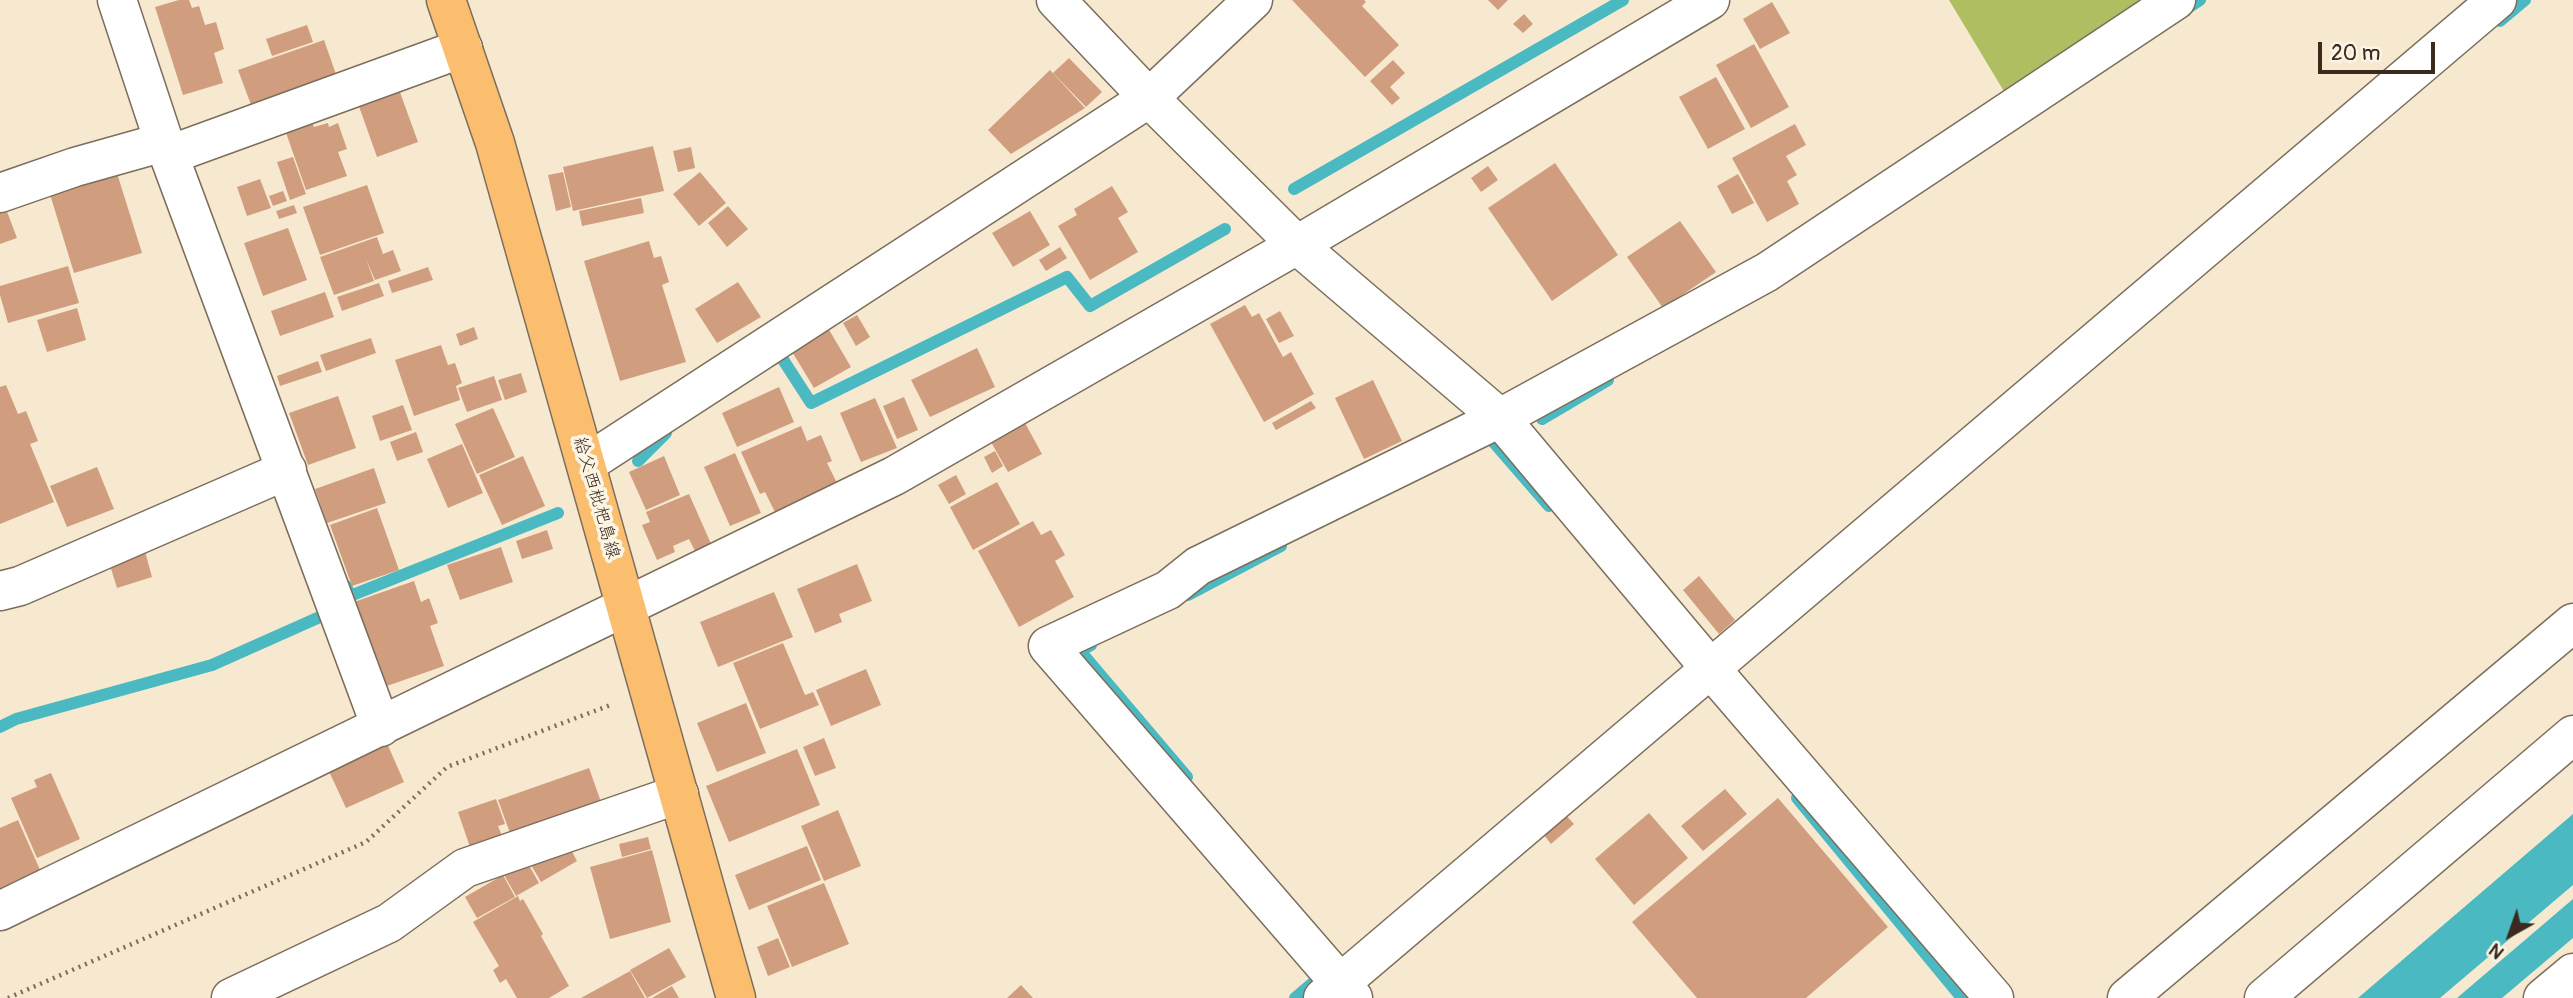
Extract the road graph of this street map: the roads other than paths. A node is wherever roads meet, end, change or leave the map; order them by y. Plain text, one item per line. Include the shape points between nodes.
1 (117, 0) edge
2 (446, 0) edge
3 (1056, 0) edge
4 (1253, 0) edge
5 (1710, 0) edge
6 (2176, 0) edge
7 (2497, 0) edge
8 (463, 48) junction
9 (1149, 98) junction
10 (167, 148) junction
11 (0, 193) edge
12 (1297, 245) junction
13 (1500, 418) junction
14 (586, 464) junction
15 (287, 470) junction
16 (0, 590) edge
17 (627, 608) junction
18 (2573, 623) edge
19 (1710, 668) junction
20 (381, 727) junction
21 (2573, 735) edge
22 (679, 794) junction
23 (0, 911) edge
24 (2573, 973) edge
25 (1339, 993) edge
26 (231, 998) edge
27 (736, 998) edge
28 (1994, 998) edge
29 (2127, 998) edge
30 (2264, 998) edge
31 (2543, 998) edge

1 - 10 street
2 - 8 main road, 給父西枇杷島線
3 - 9 street
4 - 9 street
5 - 12 street
6 - 13 street via 1767,272
7 - 19 street
8 - 10 street
8 - 14 main road, 給父西枇杷島線 via 495,143
9 - 12 street
9 - 14 street
10 - 11 street via 75,167
10 - 15 street
12 - 13 street
12 - 17 street via 894,476
13 - 19 street
13 - 25 street via 1198,566 1168,590 1048,646
14 - 17 main road, 給父西枇杷島線
15 - 16 street via 20,586
15 - 20 street
17 - 20 street
17 - 22 main road, 給父西枇杷島線
18 - 29 street
19 - 25 street
19 - 28 street
20 - 23 street
21 - 30 street
22 - 26 street via 465,868 388,923
22 - 27 main road, 給父西枇杷島線
24 - 31 street

